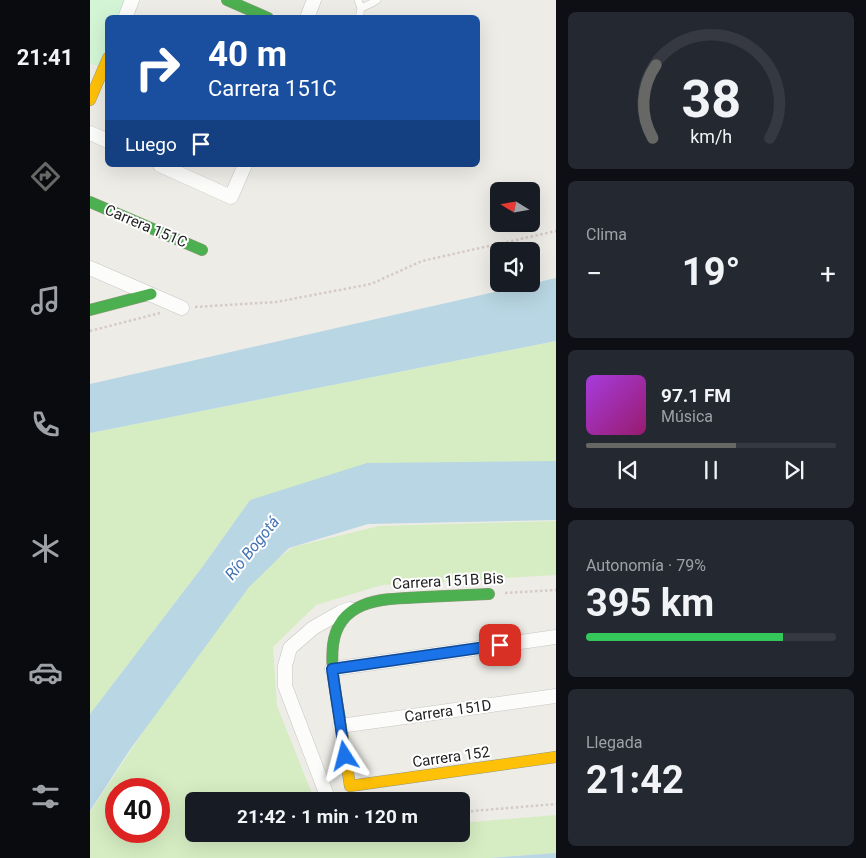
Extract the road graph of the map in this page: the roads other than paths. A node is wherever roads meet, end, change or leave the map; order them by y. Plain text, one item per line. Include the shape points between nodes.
1 (132, 0) edge
2 (226, 0) edge
3 (314, 0) edge
4 (358, 0) edge
5 (376, 0) edge
6 (361, 8) junction
7 (125, 15) edge
8 (261, 15) edge
9 (308, 15) edge
10 (360, 15) edge
11 (105, 64) edge
12 (99, 77) edge
13 (90, 100) edge
14 (90, 133) edge
15 (105, 140) edge
16 (164, 167) edge
17 (244, 167) edge
18 (90, 202) edge
19 (202, 250) dead end
20 (90, 268) edge
21 (151, 294) junction
22 (182, 308) road end
23 (90, 310) edge
24 (489, 594) road end
25 (360, 606) junction
26 (556, 637) edge
27 (332, 669) junction
28 (556, 696) edge
29 (340, 726) junction
30 (556, 757) edge
31 (326, 792) edge

1 - 7 street
2 - 8 street
3 - 9 street
4 - 6 lane
5 - 6 lane
6 - 10 lane
11 - 12 street
12 - 13 street
14 - 15 street
16 - 17 street via 231,197
18 - 19 street, Carrera 151C
20 - 21 street
21 - 22 street
21 - 23 street
24 - 25 street, Carrera 151B Bis via 383,599
25 - 27 street, Carrera 151B Bis via 346,616 337,630
25 - 31 street via 341,612 313,628 290,648 285,666 285,686
26 - 27 street
27 - 29 street
28 - 29 street, Carrera 151D
29 - 30 street, Carrera 152 via 350,786

